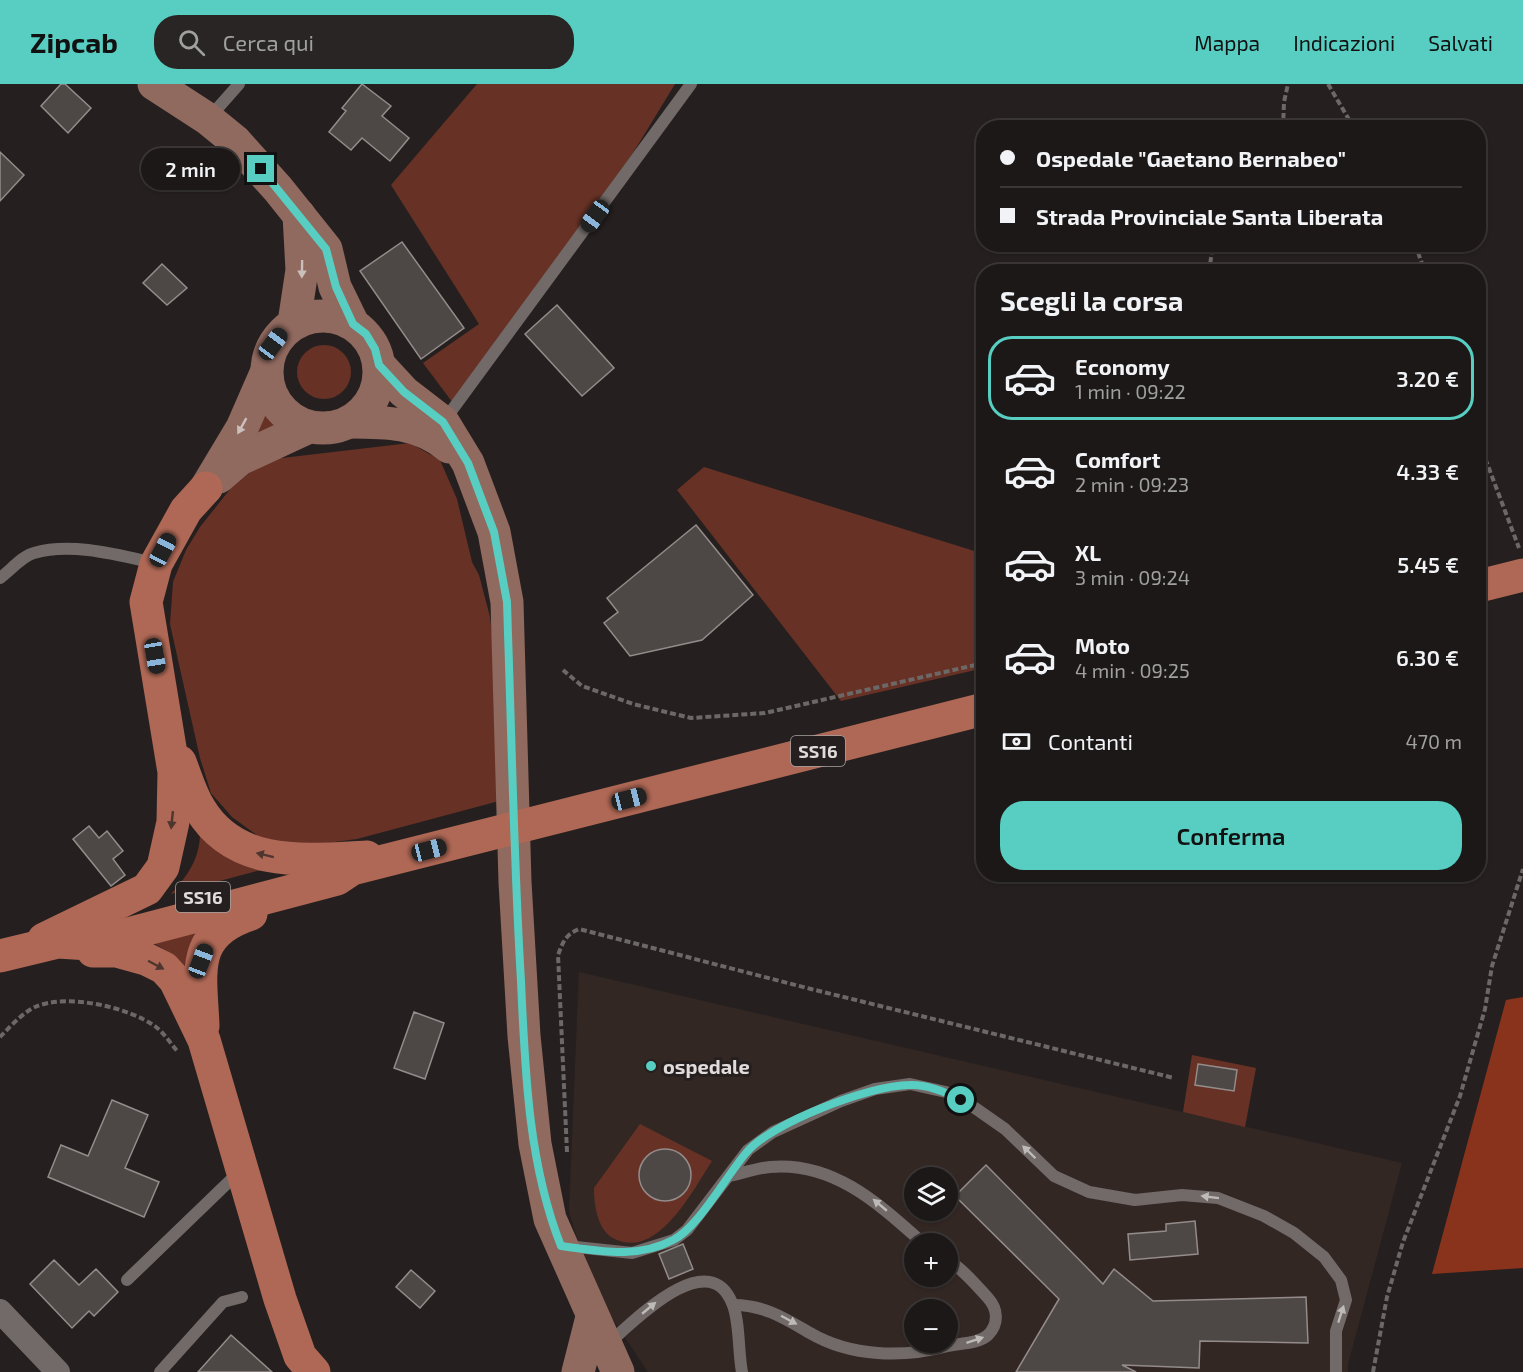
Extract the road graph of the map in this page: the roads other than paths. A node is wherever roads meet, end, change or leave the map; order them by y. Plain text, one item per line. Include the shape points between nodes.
1 (154, 84) edge
2 (239, 84) edge
3 (691, 84) edge
4 (208, 119) junction
5 (299, 215) junction
6 (294, 323) junction
7 (353, 324) junction
8 (379, 365) junction
9 (266, 373) junction
10 (443, 422) junction
11 (349, 423) junction
12 (309, 427) junction
13 (468, 463) junction
14 (206, 488) junction
15 (156, 564) junction
16 (0, 578) edge
17 (976, 711) edge
18 (171, 741) junction
19 (407, 855) junction
20 (8, 954) edge
21 (193, 1051) junction
22 (241, 1170) junction
23 (729, 1176) junction
24 (911, 1233) edge
25 (561, 1246) junction
26 (958, 1268) edge
27 (127, 1280) dead end
28 (242, 1297) dead end
29 (734, 1305) junction
30 (0, 1311) edge
31 (592, 1317) junction
32 (612, 1360) edge
33 (58, 1372) edge
34 (160, 1372) edge
35 (314, 1372) edge
36 (578, 1372) edge
37 (742, 1372) edge
38 (1336, 1372) edge

1 - 4 street
2 - 4 lane
3 - 10 lane
4 - 5 street via 235,141
5 -> 6 street via 302,270
5 - 7 street via 326,249 336,287
6 - 7 street via 324,315
6 - 9 street via 273,344
7 - 8 street via 366,334
8 - 10 street via 404,392
8 - 11 street via 379,382 373,398
9 - 12 street via 278,407
9 -> 14 street via 242,428
10 - 13 street
11 - 12 street
11 - 13 street via 409,425 426,431
12 - 14 street via 240,459
13 - 25 street via 494,532 507,602 524,1036 545,1203
14 - 15 main road via 186,510
15 - 16 lane via 108,553 62,550 32,553
15 - 18 main road via 148,589 147,614
17 - 19 main road, SS16
19 -> 18 main road via 295,860 242,848 219,833 200,809
18 -> 20 main road via 173,822 163,867 155,880 126,901
19 - 20 main road, SS16 via 352,868 337,879 90,944 58,942
19 - 21 main road via 345,885 236,919 223,927 205,948 201,961
20 -> 21 main road via 117,951 164,968 175,980
21 - 22 main road
22 - 27 lane
22 - 35 main road via 300,1356
24 -> 23 lane via 876,1202 842,1180 796,1166 768,1167
23 - 25 lane via 687,1230 674,1240 632,1253
38 -> 23 lane via 1336,1331 1346,1300 1341,1280 1324,1257 1294,1233 1218,1198 1182,1195 1136,1200 1089,1192 1054,1176 1005,1130 946,1092 910,1084 875,1089 842,1101 773,1132 748,1150
25 - 31 street
29 -> 26 lane via 771,1311 811,1334 860,1352 887,1354 975,1342 987,1336 997,1313 990,1300
28 - 34 lane via 223,1302
32 -> 29 lane via 657,1301 676,1289 713,1282 727,1292
29 - 37 lane
30 - 33 street
31 - 32 street
31 - 36 street

